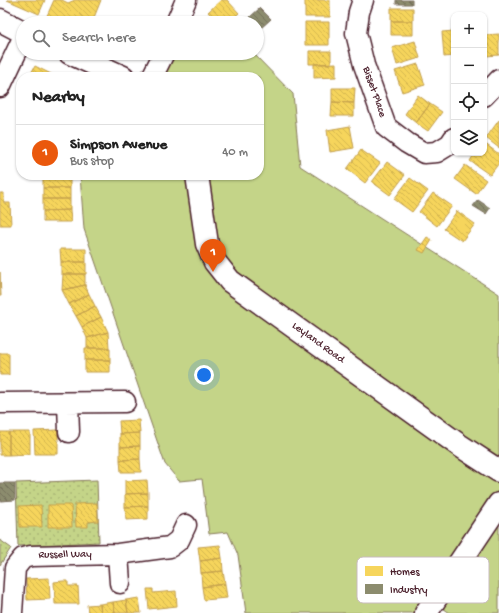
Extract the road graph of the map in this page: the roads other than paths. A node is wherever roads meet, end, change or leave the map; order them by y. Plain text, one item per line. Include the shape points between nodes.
1 (186, 0) edge
2 (362, 0) edge
3 (179, 16) edge
4 (0, 20) edge
5 (16, 28) edge
6 (16, 53) edge
7 (85, 60) edge
8 (160, 60) edge
9 (112, 72) edge
10 (154, 72) edge
11 (499, 80) edge
12 (0, 87) edge
13 (487, 93) edge
14 (451, 142) edge
15 (198, 180) edge
16 (68, 402) junction
17 (125, 402) dead end
18 (0, 403) edge
19 (69, 432) dead end
20 (499, 471) edge
21 (499, 504) edge
22 (186, 525) dead end
23 (118, 554) junction
24 (464, 557) edge
25 (120, 583) dead end
26 (433, 603) edge
27 (12, 613) edge
28 (426, 613) edge

1 - 3 street
2 - 14 street, Bisset Place via 356,33 364,65 386,127 424,153 437,152
4 - 5 street
6 - 12 street
7 - 9 street
8 - 10 street
11 - 13 street
15 - 20 street, Leyland Road via 206,244 230,281
16 - 17 street
16 - 18 street
16 - 19 street
21 - 24 street
22 - 23 street, Russell Way via 179,540 170,547
23 - 25 street
23 - 27 street, Russell Way via 23,558 15,568
26 - 28 street

